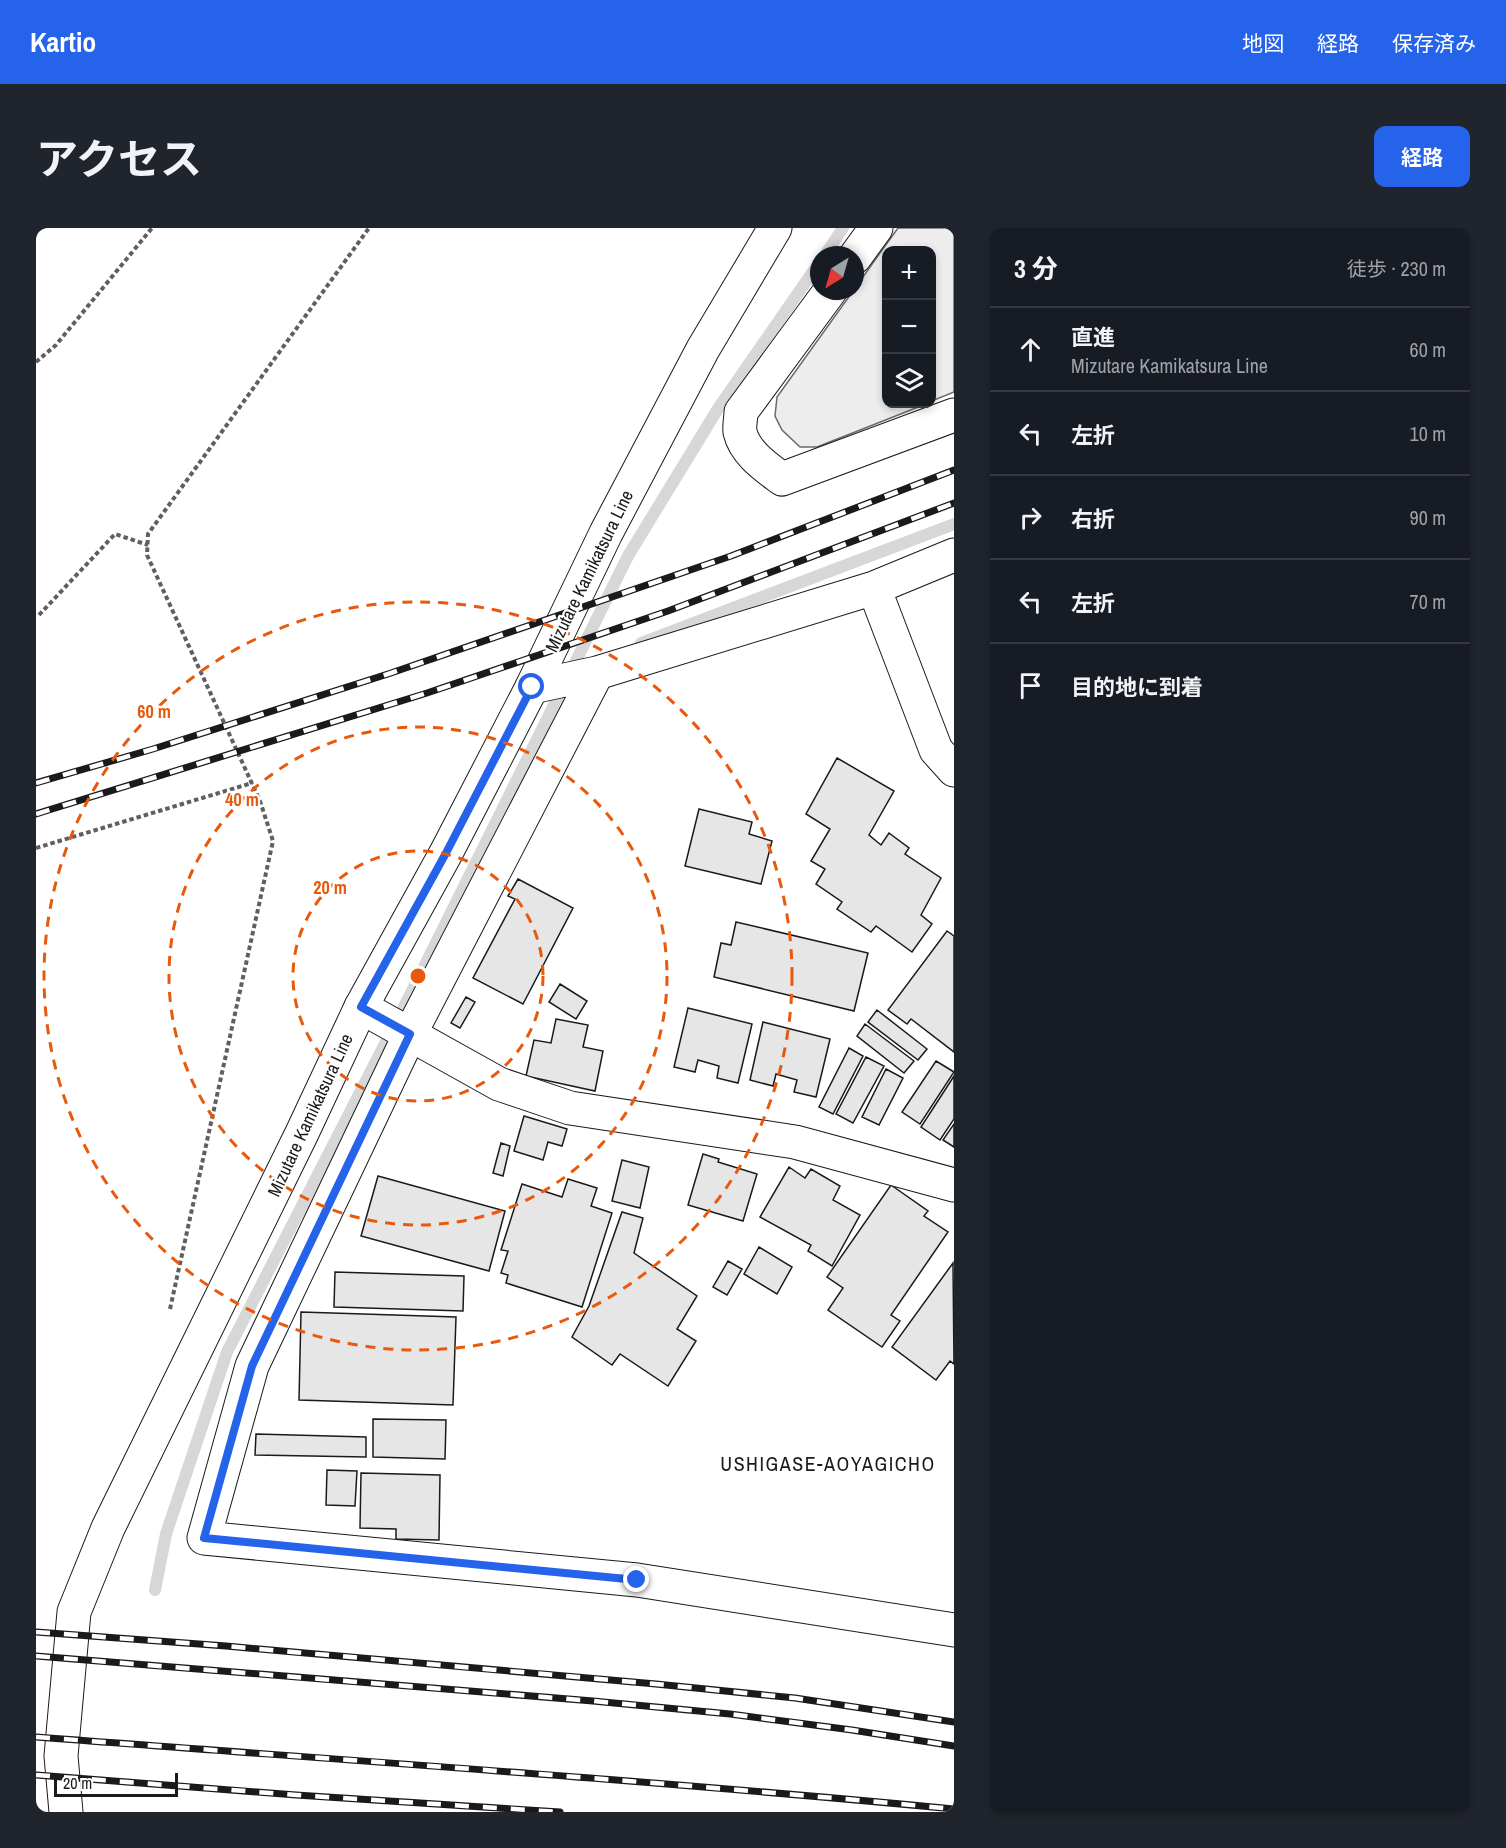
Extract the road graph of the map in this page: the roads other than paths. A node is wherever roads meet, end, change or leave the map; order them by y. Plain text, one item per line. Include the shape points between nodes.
1 (775, 228) edge
2 (876, 228) edge
3 (862, 246) edge
4 (823, 300) edge
5 (954, 415) edge
6 (954, 555) edge
7 (874, 588) junction
8 (597, 673) junction
9 (532, 687) junction
10 (954, 770) edge
11 (365, 1009) junction
12 (409, 1033) junction
13 (954, 1185) edge
14 (954, 1630) edge
15 (66, 1812) edge

1 - 9 street, Mizutare Kamikatsura Line via 703,349 606,533
2 - 3 street
4 - 5 street via 741,412 739,431 763,465 782,479
6 - 7 street
7 - 8 street
7 - 10 street via 936,750
8 - 9 street
8 - 12 street
9 - 11 street, Mizutare Kamikatsura Line
11 - 12 street
11 - 15 street, Mizutare Kamikatsura Line via 108,1528 74,1612 61,1756
12 - 13 street via 499,1084 570,1107 795,1142
12 - 14 street via 252,1366 204,1538 637,1580

